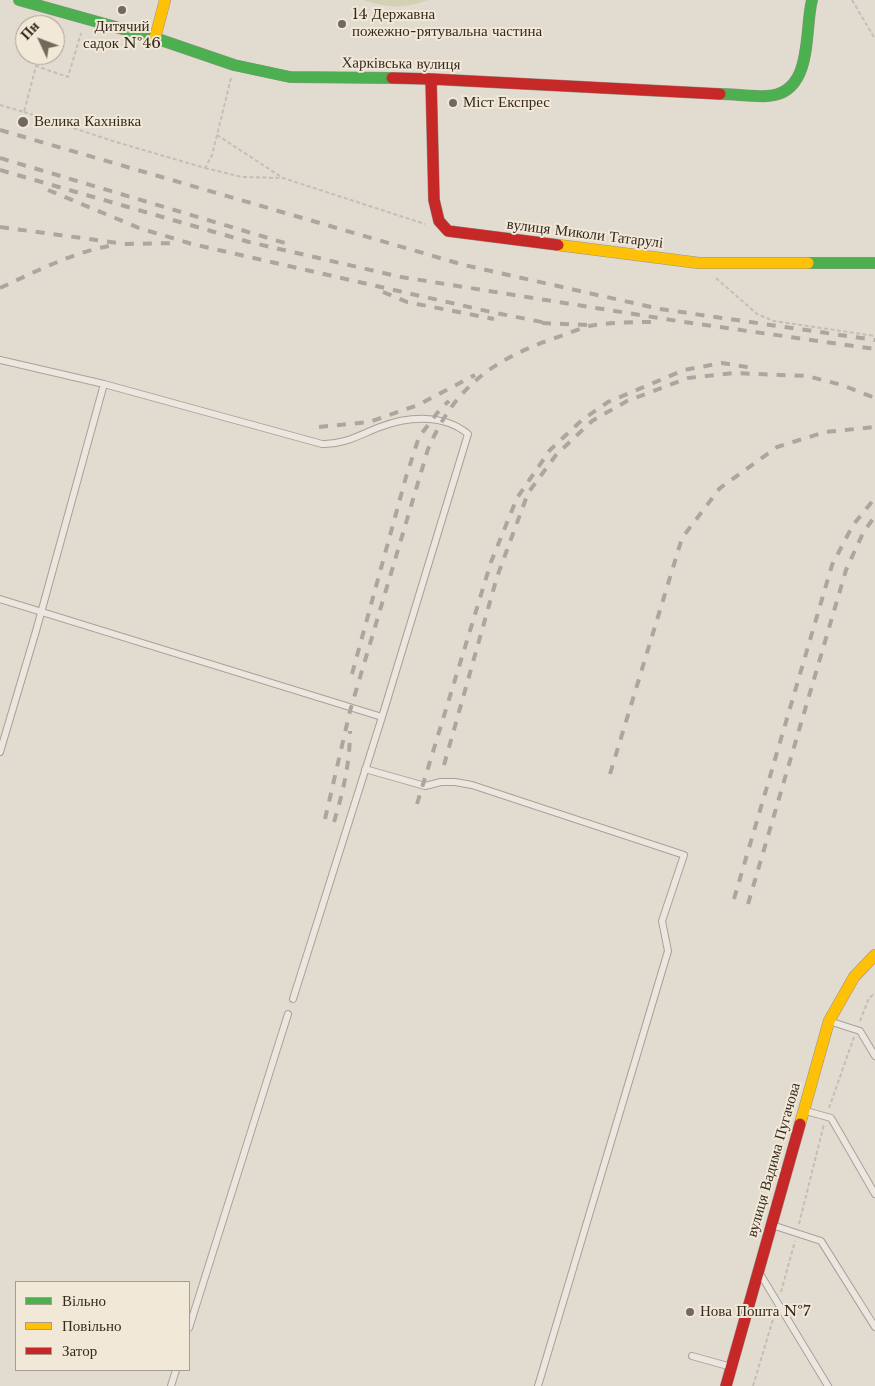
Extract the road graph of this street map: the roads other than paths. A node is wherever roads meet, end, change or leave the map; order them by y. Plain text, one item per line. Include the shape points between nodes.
1 (19, 0) edge
2 (165, 0) edge
3 (812, 0) edge
4 (155, 38) junction
5 (431, 79) junction
6 (875, 263) edge
7 (0, 360) edge
8 (104, 384) junction
9 (0, 598) edge
10 (41, 611) junction
11 (382, 717) junction
12 (0, 752) edge
13 (365, 769) junction
14 (875, 954) edge
15 (292, 1000) dead end
16 (288, 1014) dead end
17 (829, 1021) junction
18 (875, 1056) edge
19 (804, 1110) junction
20 (875, 1194) edge
21 (771, 1225) junction
22 (758, 1272) junction
23 (190, 1325) edge
24 (875, 1327) edge
25 (692, 1356) dead end
26 (176, 1371) edge
27 (730, 1377) edge
28 (170, 1386) edge
29 (538, 1386) edge
30 (828, 1386) edge

1 - 4 street, Харківська вулиця
2 - 4 street
3 - 5 street, Харківська вулиця via 799,76 791,86 768,96
4 - 5 street, Харківська вулиця via 234,65 290,77
5 - 6 street, вулиця Миколи Татарулі via 434,200 439,221 448,232 699,263
7 - 8 lane
8 - 10 lane
8 - 11 lane via 322,444 342,442 414,419 442,421 458,426 468,434
9 - 10 lane
10 - 11 lane
10 - 12 lane
11 - 13 lane
13 - 15 lane
13 - 29 lane via 425,786 441,782 472,785 684,855 662,921 668,951
14 - 17 street, вулиця Вадима Пугачова via 854,977
16 - 23 lane
17 - 18 lane via 860,1031
17 - 19 street, вулиця Вадима Пугачова
19 - 20 lane via 831,1118
19 - 21 street, вулиця Вадима Пугачова
21 - 22 street, вулиця Вадима Пугачова
21 - 24 lane via 821,1241
22 - 27 street, вулиця Вадима Пугачова
22 - 30 lane
25 - 27 lane
26 - 28 lane

